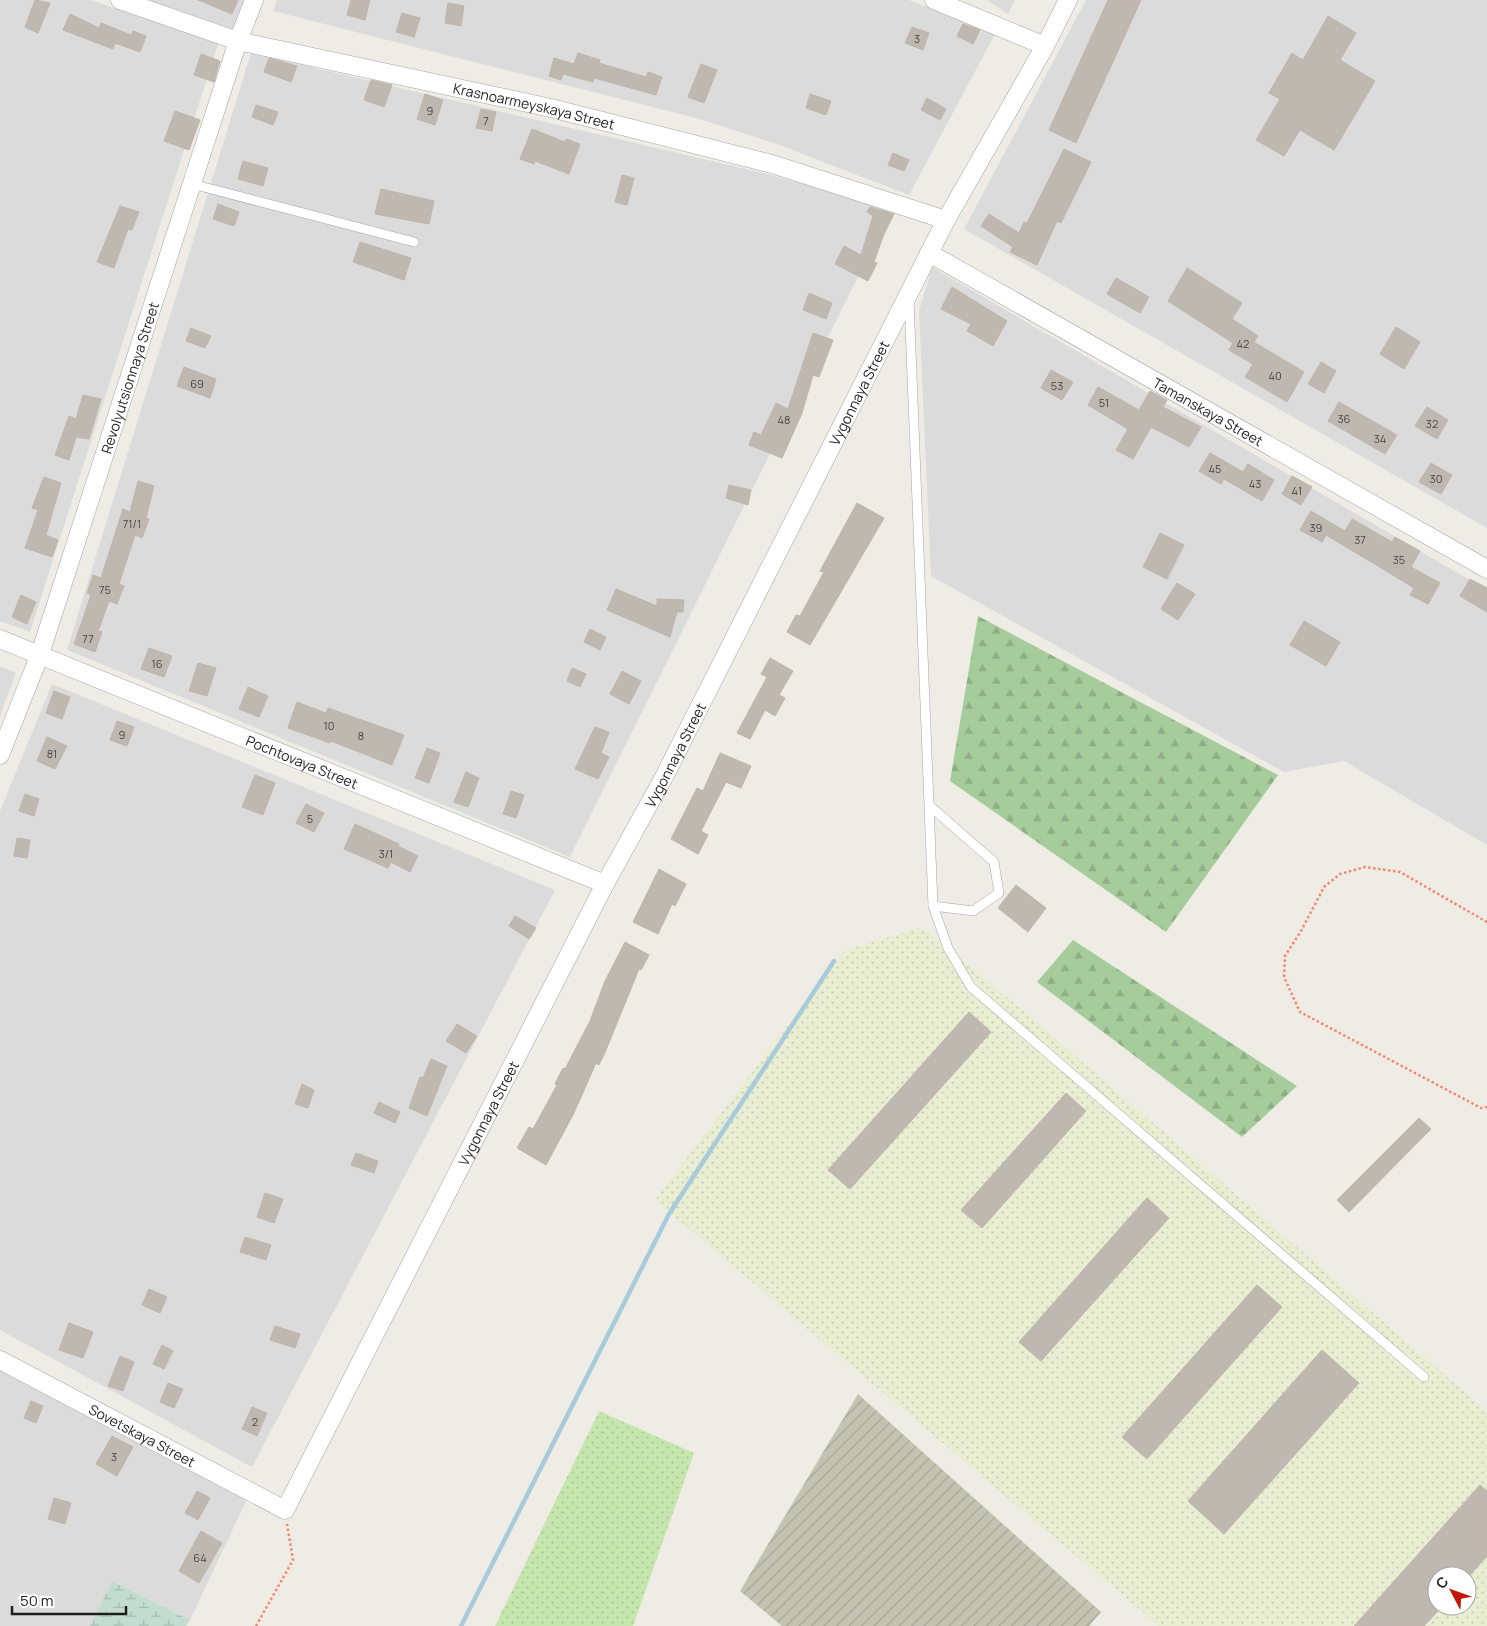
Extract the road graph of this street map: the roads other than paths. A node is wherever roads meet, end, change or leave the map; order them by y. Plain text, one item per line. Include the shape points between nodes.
1 (120, 0) edge
2 (254, 0) edge
3 (934, 0) edge
4 (1068, 0) edge
5 (238, 41) junction
6 (1045, 46) junction
7 (192, 184) junction
8 (946, 220) junction
9 (414, 242) dead end
10 (930, 253) junction
11 (909, 294) junction
12 (1487, 569) edge
13 (0, 639) edge
14 (40, 654) junction
15 (0, 755) edge
16 (930, 808) junction
17 (605, 884) junction
18 (933, 906) junction
19 (0, 1360) edge
20 (1424, 1377) dead end
21 (285, 1510) joint

1 - 5 street, Krasnoarmeyskaya Street
2 - 5 street, Revolyutsionnaya Street
3 - 6 street
4 - 6 street, Vygonnaya Street
5 - 7 street, Revolyutsionnaya Street
5 - 8 street, Krasnoarmeyskaya Street via 561,111 772,164
6 - 8 street, Vygonnaya Street
7 - 9 lane
7 - 14 street, Revolyutsionnaya Street
8 - 10 street, Vygonnaya Street
10 - 11 street, Vygonnaya Street
10 - 12 street, Tamanskaya Street
11 - 16 lane
11 - 17 street, Vygonnaya Street via 664,777
13 - 14 street, Pochtovaya Street
14 - 15 street, Revolyutsionnaya Street
14 - 17 street, Pochtovaya Street
16 - 18 lane
16 - 18 lane via 994,862 999,893 973,911
17 - 21 street, Vygonnaya Street
18 - 20 lane via 948,948 971,986
19 - 21 street, Sovetskaya Street

